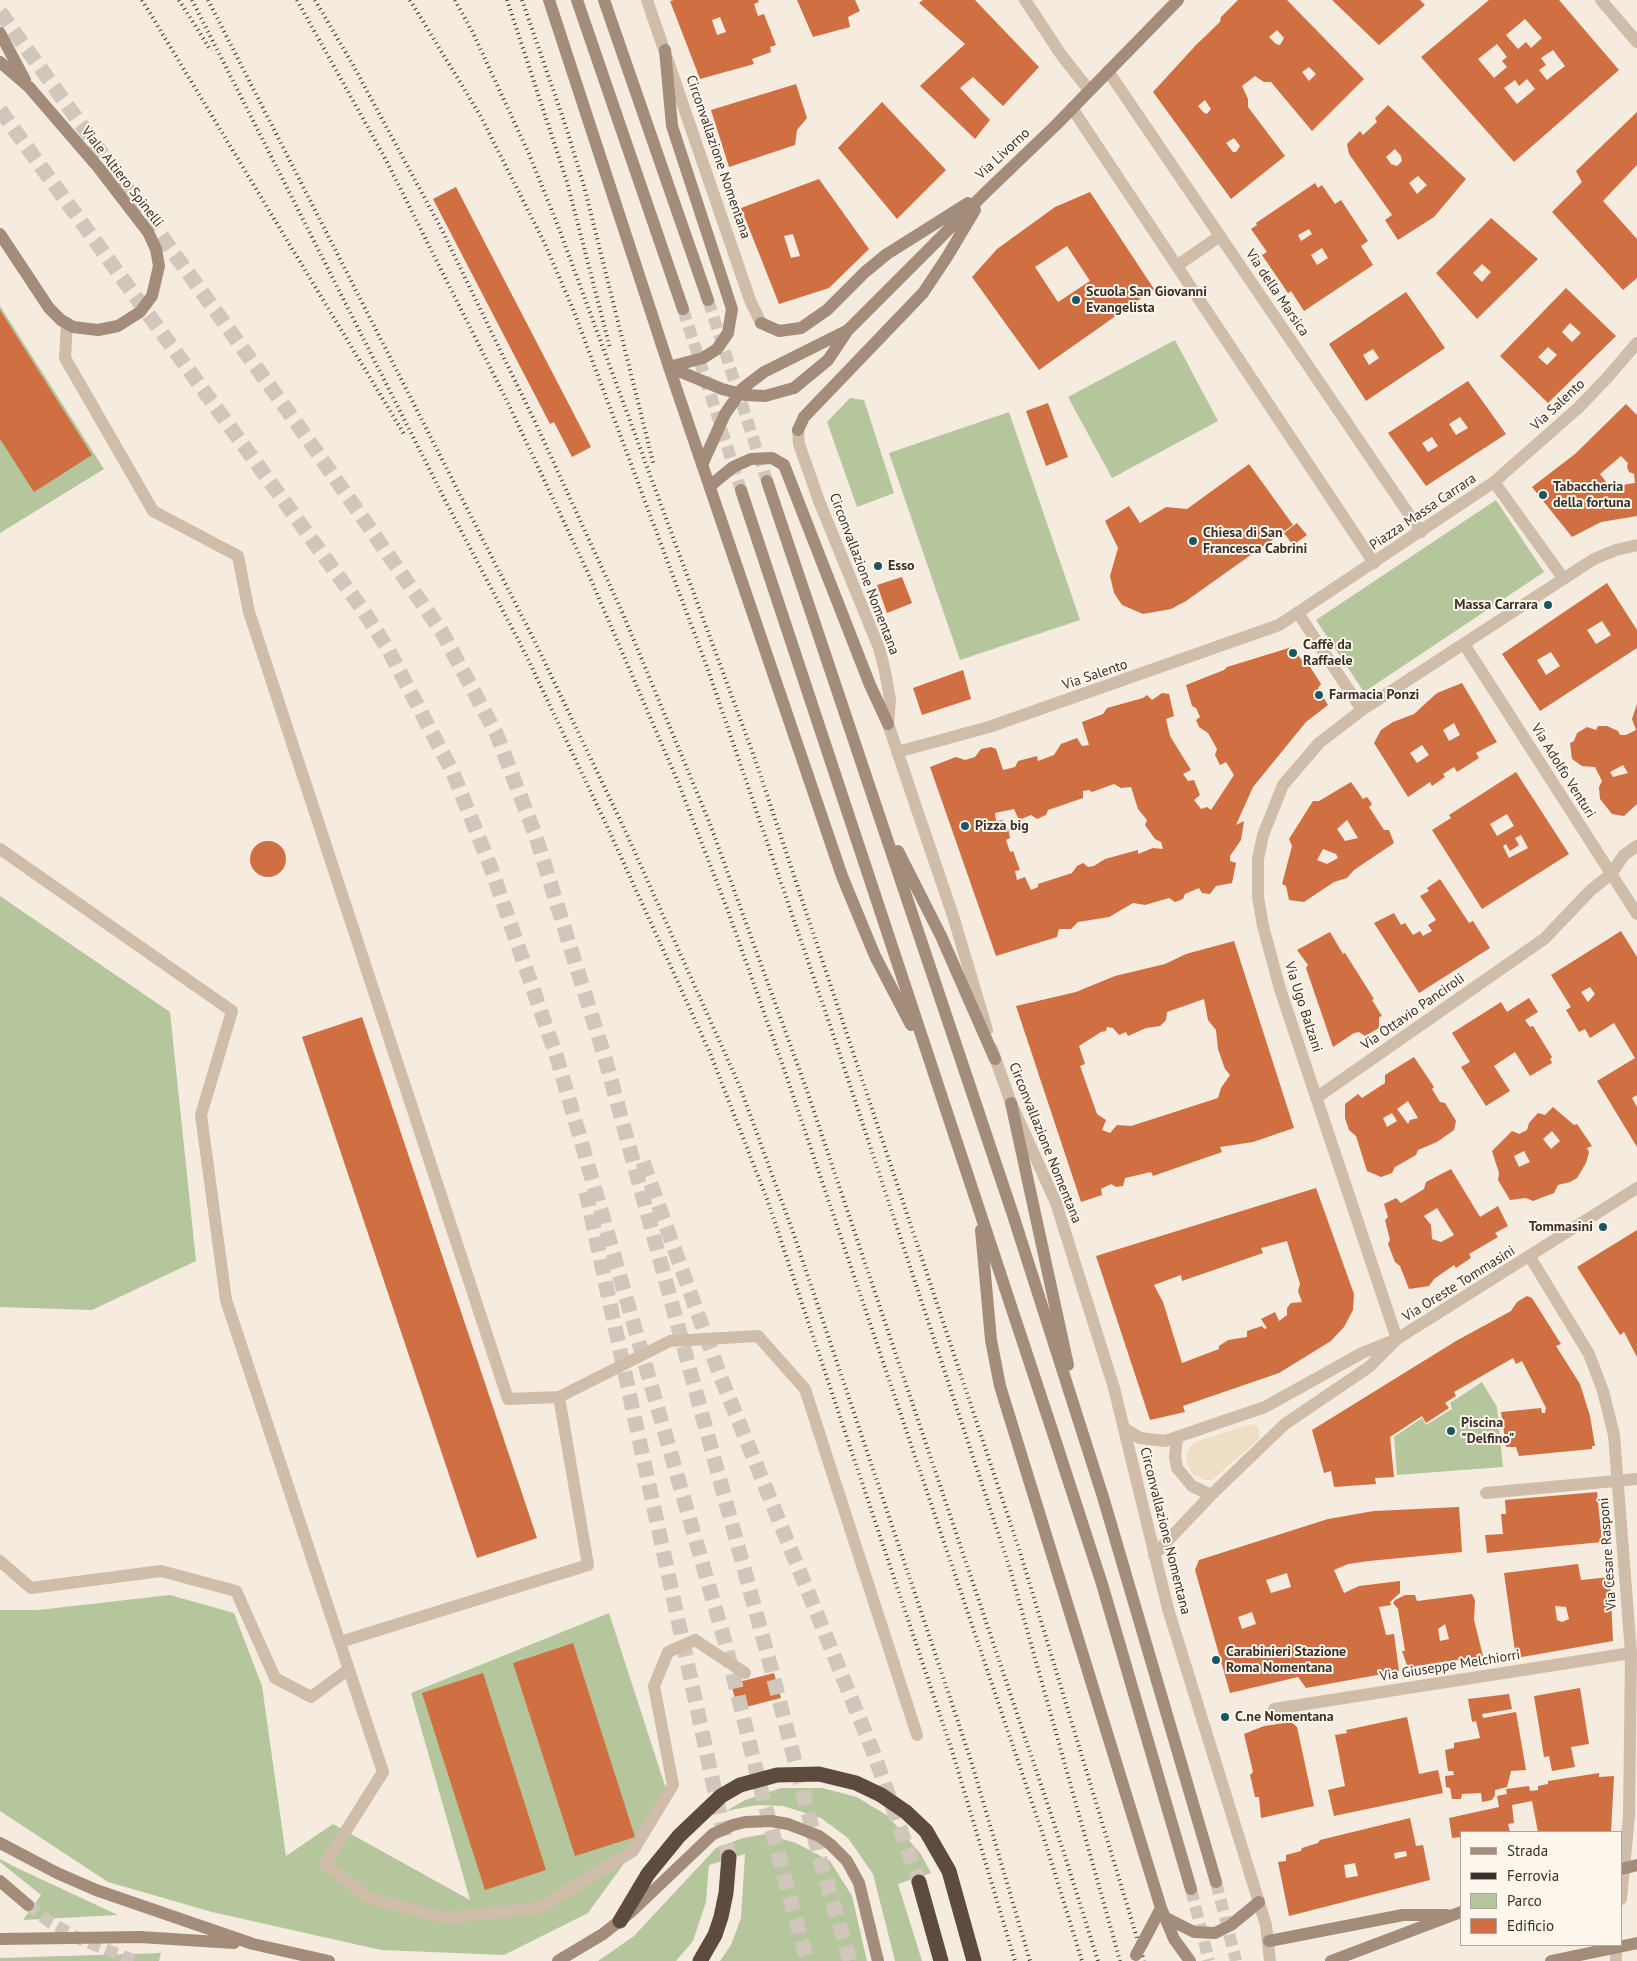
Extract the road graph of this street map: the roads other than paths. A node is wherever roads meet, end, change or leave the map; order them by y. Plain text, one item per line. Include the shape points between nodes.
1 (549, 0) edge
2 (577, 0) edge
3 (604, 0) edge
4 (647, 0) edge
5 (1025, 0) edge
6 (1178, 0) edge
7 (1601, 0) edge
8 (0, 32) edge
9 (1637, 42) edge
10 (665, 50) junction
11 (0, 62) edge
12 (1108, 71) junction
13 (29, 87) junction
14 (1089, 90) junction
15 (1072, 108) junction
16 (984, 193) junction
17 (0, 234) edge
18 (1220, 236) junction
19 (1178, 266) junction
20 (708, 300) tunnel mouth
21 (683, 309) tunnel mouth
22 (67, 323) junction
23 (848, 330) junction
24 (1637, 343) edge
25 (669, 367) junction
26 (737, 394) junction
27 (702, 465) junction
28 (767, 481) tunnel mouth
29 (1494, 482) junction
30 (710, 486) junction
31 (741, 490) tunnel mouth
32 (1421, 532) junction
33 (1637, 545) edge
34 (1374, 564) junction
35 (1563, 578) junction
36 (1298, 613) junction
37 (1464, 644) junction
38 (1362, 710) junction
39 (888, 724) junction
40 (897, 752) junction
41 (878, 810) junction
42 (1637, 846) edge
43 (0, 849) edge
44 (1611, 874) junction
45 (1637, 914) edge
46 (926, 1051) junction
47 (995, 1059) junction
48 (1316, 1098) junction
49 (1011, 1103) junction
50 (1637, 1188) edge
51 (979, 1215) junction
52 (1530, 1257) junction
53 (1396, 1339) junction
54 (559, 1397) junction
55 (1125, 1429) junction
56 (1177, 1438) junction
57 (1085, 1443) junction
58 (1637, 1479) edge
59 (1617, 1481) junction
60 (1486, 1493) dead end
61 (1211, 1495) junction
62 (1154, 1555) junction
63 (0, 1561) edge
64 (340, 1642) junction
65 (1630, 1653) junction
66 (349, 1670) junction
67 (745, 1673) dead end
68 (1274, 1709) dead end
69 (917, 1735) dead end
70 (0, 1843) edge
71 (729, 1857) tunnel mouth
72 (1628, 1867) edge
73 (0, 1882) edge
74 (919, 1882) tunnel mouth
75 (1216, 1882) tunnel mouth
76 (1191, 1889) tunnel mouth
77 (1622, 1894) edge
78 (1259, 1902) junction
79 (28, 1905) tunnel mouth
80 (1460, 1912) edge
81 (1164, 1913) junction
82 (1447, 1915) junction
83 (620, 1921) junction
84 (0, 1939) edge
85 (1269, 1941) junction
86 (1637, 1943) edge
87 (254, 1944) junction
88 (1622, 1945) edge
89 (1616, 1946) edge
90 (329, 1961) edge
91 (558, 1961) edge
92 (700, 1961) edge
93 (878, 1961) edge
94 (941, 1961) edge
95 (974, 1961) edge
96 (1131, 1961) edge
97 (1190, 1961) edge
98 (1270, 1961) edge
99 (1331, 1961) edge
100 (1551, 1961) edge
101 (1616, 1961) edge

1 - 25 street
2 - 21 street
3 - 20 street
4 - 10 street, Circonvallazione Nomentana
5 - 14 street
6 - 12 street, Via Livorno
7 - 9 street
8 - 13 street, Viale Altiero Spinelli
10 - 16 street, Circonvallazione Nomentana via 750,300 761,323 779,331 801,328 827,310 864,272 887,254
10 - 25 street via 672,126 732,309 728,333 717,349 703,358
11 - 13 street, Viale Altiero Spinelli
12 - 14 street, Via Livorno
12 - 18 street, Via della Marsica
13 - 22 street, Viale Altiero Spinelli via 115,189 148,232 158,254 155,290 136,316 107,329 81,328
14 - 15 street, Via Livorno
15 - 16 street, Via Livorno
15 - 19 street
16 - 23 street, Via Livorno
16 - 39 street, Circonvallazione Nomentana via 923,294 804,417 798,430 799,444 813,483 883,660 890,699
17 - 22 street, Viale Altiero Spinelli via 49,308
18 - 19 street
18 - 32 street, Via della Marsica
19 - 34 street
22 - 54 street via 65,358 153,511 238,556 248,612 508,1399
23 - 26 street via 764,372
23 - 26 street via 828,360 794,388 765,396
24 - 29 street, Via Salento via 1578,408
25 - 26 street
25 - 27 street
26 - 27 street
27 - 30 street
28 - 41 street
29 - 32 street, Piazza Massa Carrara
29 - 35 street, Piazza Massa Carrara
30 - 39 street via 733,467 751,459 772,458 784,465
30 - 46 street via 842,876 882,971
31 - 46 street
32 - 34 street, Piazza Massa Carrara
33 - 35 street via 1602,555
34 - 36 street, Piazza Massa Carrara
35 - 37 street
36 - 38 street
36 - 40 street, Via Salento via 1280,625 1090,693 989,727
37 - 38 street
37 - 44 street, Via Adolfo Venturi
38 - 48 street, Via Ugo Balzani via 1319,743 1283,785 1266,823 1258,859 1258,897 1264,931
39 - 40 street, Circonvallazione Nomentana
40 - 47 street, Circonvallazione Nomentana via 954,919
41 - 47 street via 941,936
41 - 57 street
42 - 44 street, Via Ottavio Panciroli via 1624,855
43 - 64 street via 232,1011 201,1115 226,1300
44 - 45 street, Via Adolfo Venturi
44 - 48 street, Via Ottavio Panciroli via 1590,890 1528,952
46 - 51 street
47 - 49 street, Circonvallazione Nomentana
48 - 53 street, Via Ugo Balzani
49 - 55 street, Circonvallazione Nomentana via 1056,1202
49 - 57 street
50 - 52 street, Via Oreste Tommasini
51 - 76 street via 1018,1323 1102,1584
51 - 81 street via 991,1340 1000,1386
52 - 53 street, Via Oreste Tommasini
52 - 59 street, Via Cesare Rasponi via 1596,1369 1612,1422
53 - 56 street, Via Oreste Tommasini via 1362,1353 1275,1402
53 - 61 street, Via Oreste Tommasini via 1369,1367 1285,1424
54 - 64 street via 588,1565
54 - 69 street via 670,1341 758,1336 805,1389
55 - 56 street, Via Oreste Tommasini via 1150,1440
55 - 62 street, Circonvallazione Nomentana
56 - 61 street via 1177,1468 1192,1486
57 - 75 street
58 - 59 street
59 - 60 street
59 - 65 street, Via Cesare Rasponi
61 - 62 street, Via Oreste Tommasini
62 - 78 street, Circonvallazione Nomentana
63 - 66 street via 31,1588 161,1571 236,1591 275,1678 311,1697
64 - 66 street
65 - 68 street, Via Giuseppe Melchiorri
65 - 72 street, Via Cesare Rasponi
66 - 67 street via 383,1772 326,1864 370,1898 445,1918 539,1908 633,1851 673,1784 654,1686 668,1652 695,1640
70 - 87 street via 96,1890
71 - 92 highway via 721,1917
72 - 77 street, Via Cesare Rasponi
73 - 79 street
74 - 94 highway
78 - 81 street via 1231,1925 1215,1933 1194,1932
78 - 85 street, Circonvallazione Nomentana
80 - 82 street
81 - 96 street, bridge
81 - 97 street via 1175,1942
82 - 85 street via 1403,1915
82 - 99 street
83 - 91 street
83 - 93 street via 714,1834 745,1822 780,1822 819,1836 847,1861 859,1883
83 - 95 highway via 648,1874 679,1836 721,1796 740,1785 777,1775 819,1774 856,1783 881,1795 926,1831 948,1871
84 - 87 street via 160,1937
85 - 98 street, Circonvallazione Nomentana
86 - 88 street
87 - 90 street
89 - 100 street
89 - 101 street

